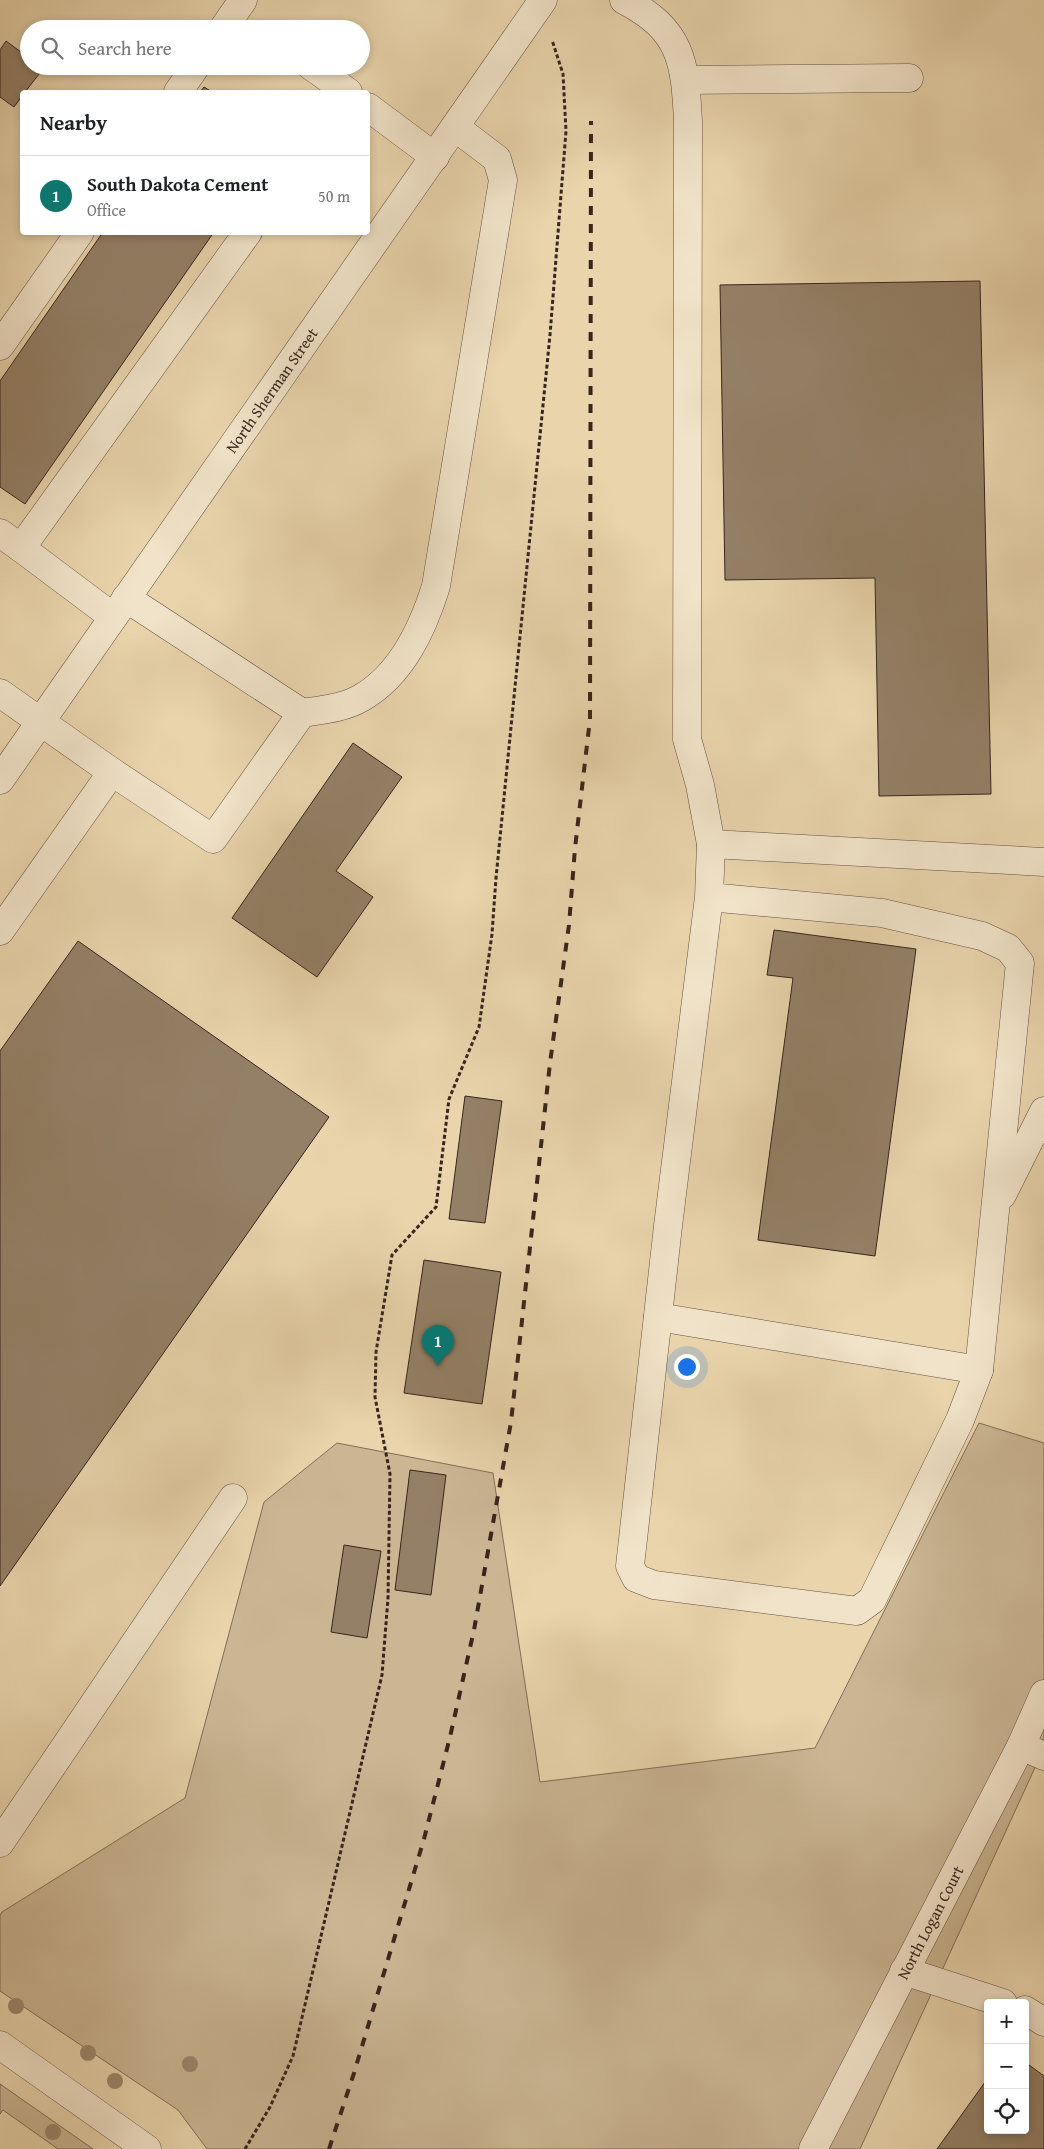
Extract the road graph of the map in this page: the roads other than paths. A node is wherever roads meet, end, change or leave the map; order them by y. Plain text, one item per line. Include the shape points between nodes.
1 (243, 0) edge
2 (624, 0) edge
3 (537, 9) edge
4 (229, 20) edge
5 (190, 75) edge
6 (324, 75) edge
7 (909, 78) dead end
8 (686, 80) junction
9 (179, 90) edge
10 (345, 90) edge
11 (370, 108) edge
12 (455, 128) junction
13 (435, 157) junction
14 (78, 235) edge
15 (246, 235) edge
16 (0, 346) edge
17 (11, 541) edge
18 (120, 608) junction
19 (0, 693) edge
20 (302, 713) junction
21 (40, 722) junction
22 (112, 772) junction
23 (0, 780) edge
24 (711, 844) junction
25 (1044, 862) edge
26 (709, 897) junction
27 (0, 931) edge
28 (1044, 1112) edge
29 (995, 1210) junction
30 (658, 1317) junction
31 (979, 1370) junction
32 (232, 1498) dead end
33 (1044, 1694) edge
34 (1032, 1751) edge
35 (0, 1843) edge
36 (904, 1971) junction
37 (991, 1999) edge
38 (1029, 2013) edge
39 (1044, 2022) edge
40 (0, 2045) edge
41 (147, 2149) edge
42 (813, 2149) edge

1 - 4 street
2 - 8 street via 661,26 679,52
3 - 12 street, North Sherman Street
5 - 9 street
6 - 10 street
7 - 8 street
8 - 24 street via 686,739 700,785
11 - 13 street
12 - 13 street, North Sherman Street
12 - 20 street via 497,159 504,180 436,586 417,637 399,664 381,682 361,699 331,709
13 - 18 street, North Sherman Street
14 - 16 street
15 - 17 street
17 - 18 street
18 - 20 street
18 - 21 street, North Sherman Street
19 - 21 street
20 - 22 street via 213,839
21 - 22 street
21 - 23 street, North Sherman Street
22 - 27 street
24 - 25 street
24 - 26 street
26 - 29 street via 882,914 982,936 1008,948 1020,963
26 - 30 street
28 - 29 street
29 - 31 street
30 - 31 street
30 - 31 street via 630,1566 636,1578 654,1585 857,1611 872,1600 960,1420
32 - 35 street
33 - 34 street, North Logan Court
34 - 36 street, North Logan Court
36 - 37 street
36 - 42 street, North Logan Court
38 - 39 street
40 - 41 street

